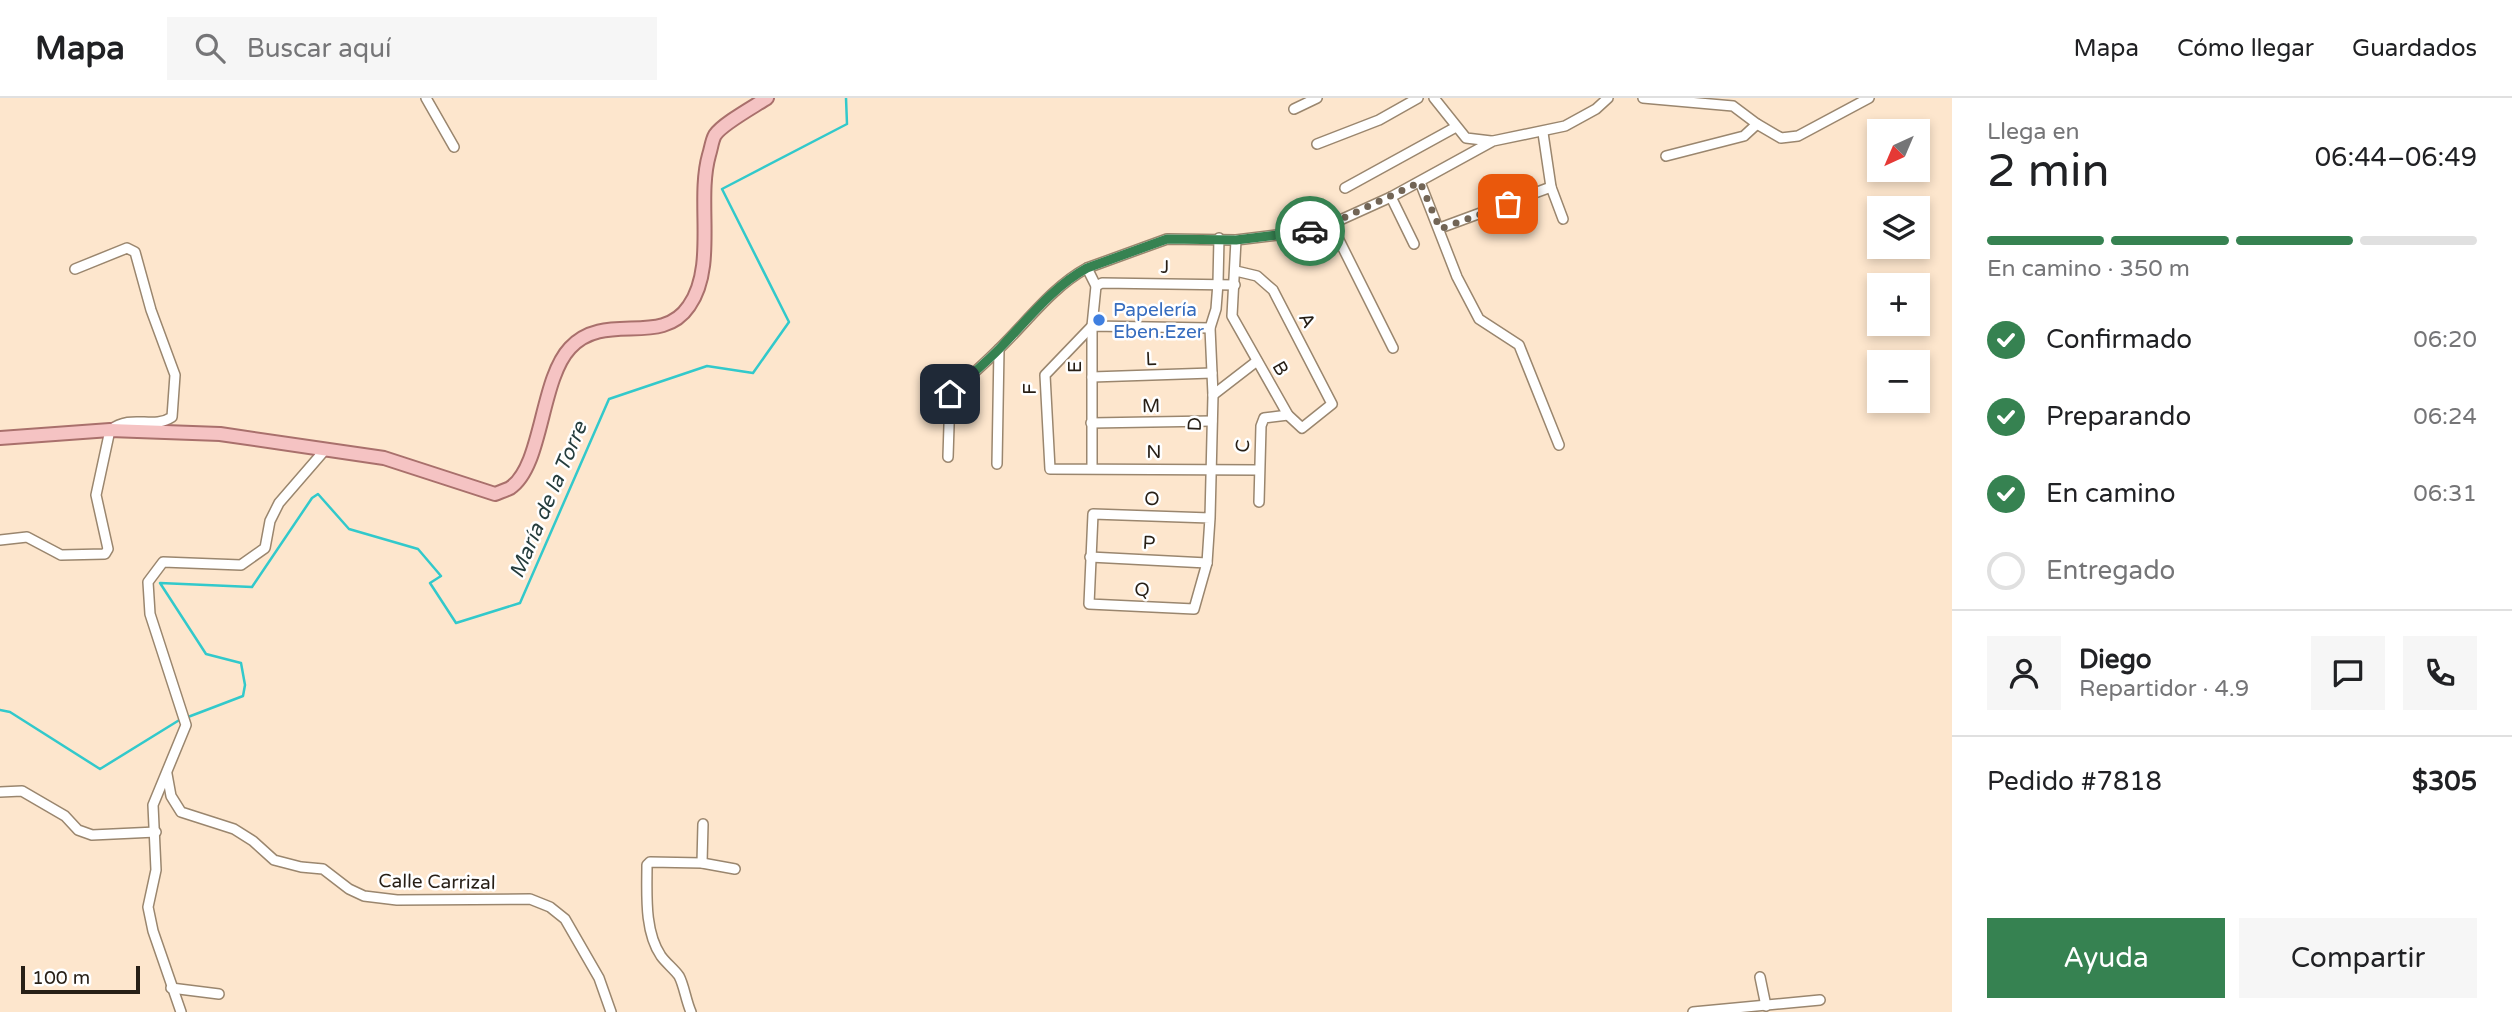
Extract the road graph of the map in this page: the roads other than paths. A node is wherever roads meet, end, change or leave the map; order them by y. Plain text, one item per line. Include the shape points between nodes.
1 (426, 98) edge
2 (767, 98) edge
3 (1317, 98) edge
4 (1418, 98) edge
5 (1434, 98) edge
6 (1608, 98) edge
7 (1643, 98) edge
8 (1869, 98) edge
9 (1294, 109) dead end
10 (1757, 124) junction
11 (1456, 127) junction
12 (1543, 132) junction
13 (1493, 141) junction
14 (1317, 144) dead end
15 (454, 147) dead end
16 (1666, 156) dead end
17 (1420, 182) junction
18 (1551, 187) junction
19 (1345, 188) dead end
20 (1391, 197) junction
21 (1563, 219) dead end
22 (1331, 224) junction
23 (1440, 229) junction
24 (1219, 238) junction
25 (1236, 240) junction
26 (1414, 244) dead end
27 (1087, 268) junction
28 (75, 269) dead end
29 (1236, 271) junction
30 (1218, 284) junction
31 (1235, 285) junction
32 (1096, 286) junction
33 (1091, 326) junction
34 (1210, 328) junction
35 (1393, 348) dead end
36 (999, 349) junction
37 (1257, 361) junction
38 (1212, 373) junction
39 (1092, 377) junction
40 (1213, 395) junction
41 (1288, 415) junction
42 (1212, 421) junction
43 (1091, 423) junction
44 (110, 430) junction
45 (0, 438) edge
46 (1559, 446) dead end
47 (324, 451) junction
48 (948, 457) dead end
49 (997, 464) dead end
50 (1092, 468) junction
51 (1050, 469) joint
52 (1210, 469) junction
53 (1258, 470) junction
54 (1259, 502) dead end
55 (1210, 518) junction
56 (0, 540) edge
57 (1090, 557) junction
58 (1207, 563) junction
59 (1194, 609) joint
60 (167, 772) junction
61 (0, 792) edge
62 (703, 824) dead end
63 (156, 832) junction
64 (702, 863) junction
65 (735, 869) dead end
66 (1760, 977) dead end
67 (171, 988) junction
68 (219, 994) dead end
69 (1820, 1000) dead end
70 (1766, 1006) junction
71 (1712, 1011) edge
72 (181, 1012) edge
73 (611, 1012) edge
74 (691, 1012) edge
75 (1693, 1012) edge

1 - 15 street
2 - 47 main road via 715,135 707,162 703,261 689,307 671,323 655,328 601,329 582,336 568,349 555,369 533,450 511,487 495,494 384,458
3 - 9 street
4 - 14 street via 1379,120
5 - 11 street
6 - 12 street via 1565,126
7 - 10 street via 1733,106
8 - 10 street via 1798,136 1781,138
10 - 16 street via 1744,136
11 - 13 street via 1466,138
11 - 19 street
12 - 13 street
12 - 18 street
13 - 17 street
17 - 20 street
17 - 23 street
18 - 21 street
18 - 23 street
20 - 22 street
20 - 26 street
22 - 25 street via 1318,230
22 - 35 street
23 - 46 street via 1457,277 1479,318 1519,345
24 - 25 street
24 - 27 street via 1167,239
24 - 30 street, D
25 - 29 street
27 - 32 street
27 - 36 street via 1044,302
28 - 44 street via 127,248 135,252 175,375 172,417 121,422
29 - 31 street
29 - 41 street, A via 1257,276 1273,290 1332,404 1301,428
30 - 31 street, J
30 - 32 street, J
30 - 34 street, D
31 - 37 street, B via 1232,316
32 - 33 street, E
33 - 34 street
33 - 39 street, E
33 - 51 street, F via 1045,375
34 - 38 street, D
36 - 48 street via 950,394
36 - 49 street
37 - 40 street
37 - 41 street, B
38 - 39 street, L
38 - 40 street, D
39 - 43 street, E
40 - 42 street, D
41 - 53 street, C via 1265,418
42 - 43 street, M
42 - 52 street, D
43 - 50 street, E
44 - 45 main road
44 - 47 main road via 220,434
44 - 56 street via 96,495 108,549 105,554 61,555 27,537
47 - 60 street via 279,503 265,548 241,565 163,562 148,582 150,614 186,725
50 - 51 street, N
50 - 52 street, N
52 - 53 street, N
52 - 55 street, D
53 - 54 street, C
55 - 57 street, O via 1093,514
55 - 58 street, D
57 - 58 street, P
57 - 59 street, Q via 1088,604
58 - 59 street, D
60 - 63 street via 153,805
60 - 73 street, Calle Carrizal via 171,796 181,813 234,829 274,860 323,869 364,896 530,899 550,907 572,930 599,978
61 - 63 street via 22,791 92,835
62 - 64 street
63 - 67 street via 156,870 148,907
64 - 65 street
64 - 74 street via 647,865 653,942 680,977
66 - 70 street
67 - 68 street
67 - 72 street
69 - 70 street
70 - 71 street
71 - 75 street

